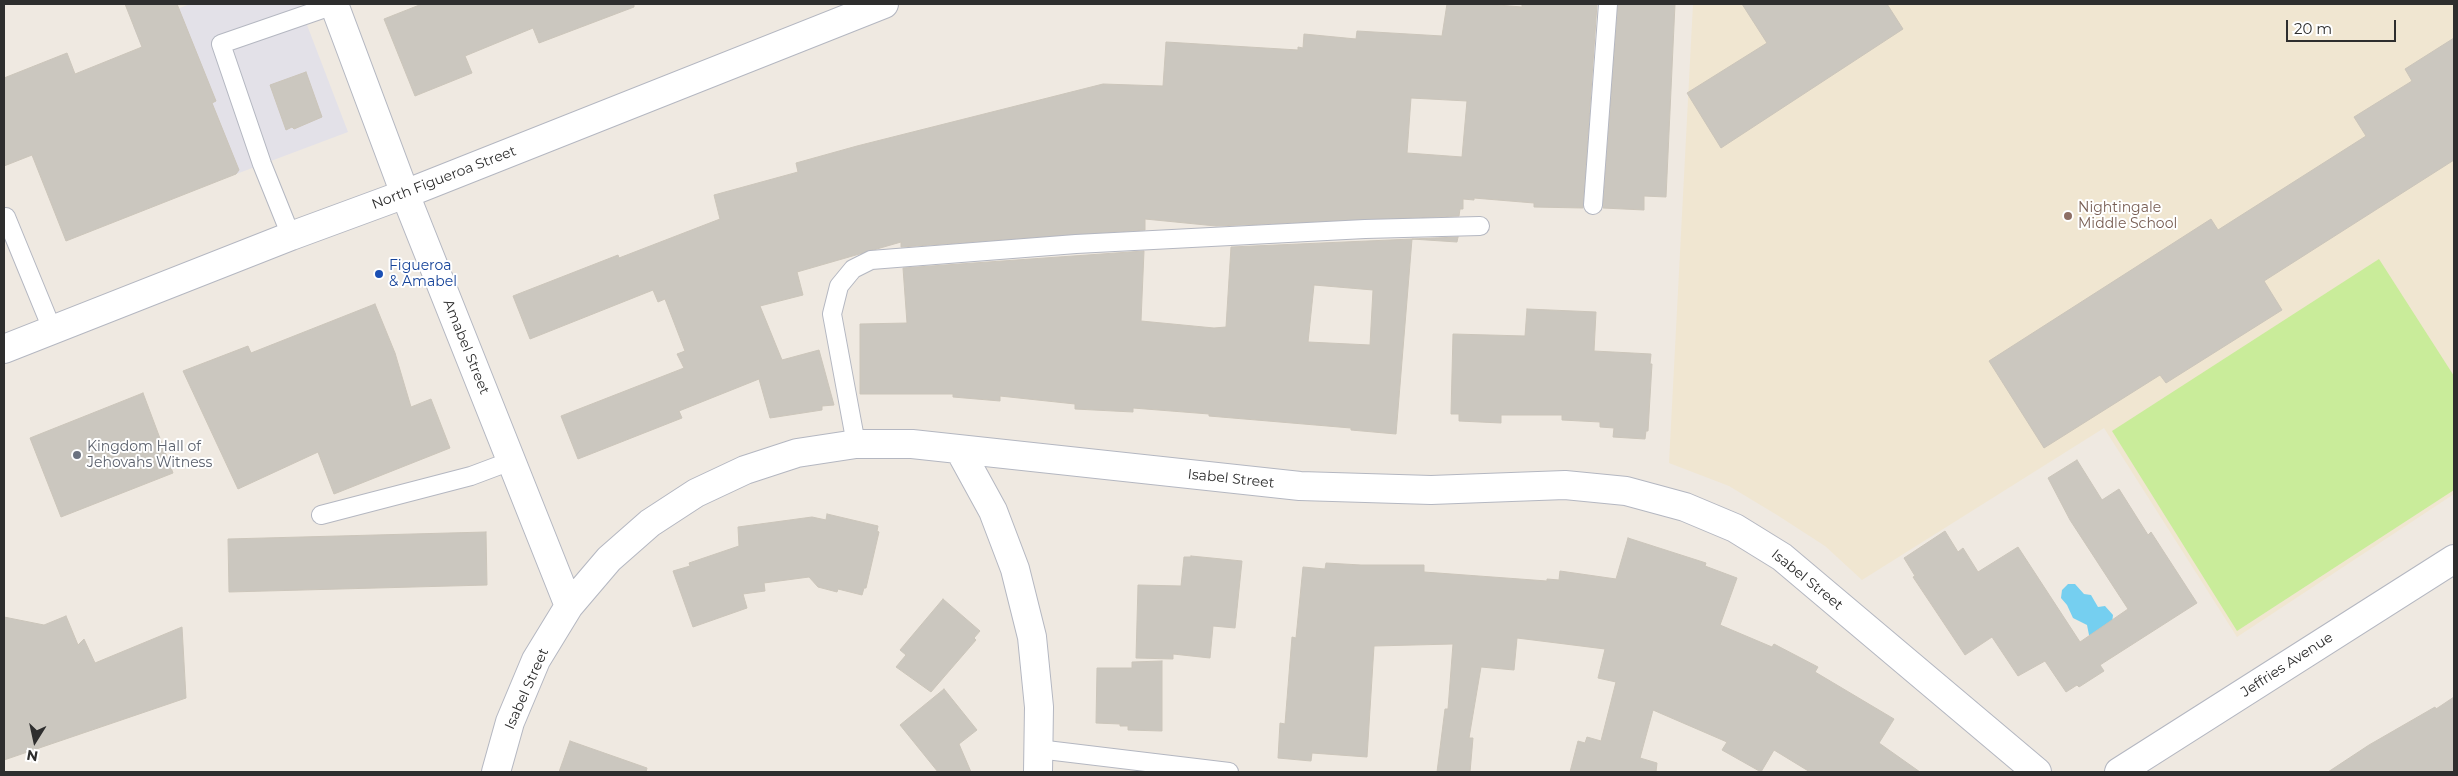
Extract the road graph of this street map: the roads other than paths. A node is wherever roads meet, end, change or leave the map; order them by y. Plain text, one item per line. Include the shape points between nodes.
1 (334, 4) edge
2 (884, 4) edge
3 (1608, 4) edge
4 (405, 194) junction
5 (1593, 205) dead end
6 (4, 218) edge
7 (1480, 226) dead end
8 (291, 236) junction
9 (52, 329) junction
10 (4, 348) edge
11 (856, 444) junction
12 (959, 449) junction
13 (511, 460) junction
14 (321, 515) dead end
15 (2454, 559) edge
16 (569, 606) junction
17 (1038, 761) edge
18 (496, 772) edge
19 (1229, 772) edge
20 (2037, 772) edge
21 (2119, 772) edge

1 - 4 street, Amabel Street
1 - 8 lane via 221,44 262,164
2 - 4 street, North Figueroa Street
3 - 5 lane
4 - 8 street, North Figueroa Street
4 - 13 street, Amabel Street
6 - 9 lane
7 - 11 lane via 1076,244 871,260 852,269 839,286 832,314
8 - 9 street, North Figueroa Street
9 - 10 street, North Figueroa Street
11 - 12 street, Isabel Street via 912,444
11 - 16 street, Isabel Street via 797,453 745,470 696,493 650,523 609,559
12 - 17 street via 993,512 1015,569 1032,637 1039,707
12 - 20 street, Isabel Street via 1300,486 1431,490 1565,485 1626,491 1685,507 1735,528 1782,557
13 - 14 lane via 471,476
13 - 16 street, Amabel Street
15 - 21 street, Jeffries Avenue
16 - 18 street, Isabel Street via 536,660 510,722
17 - 19 lane

